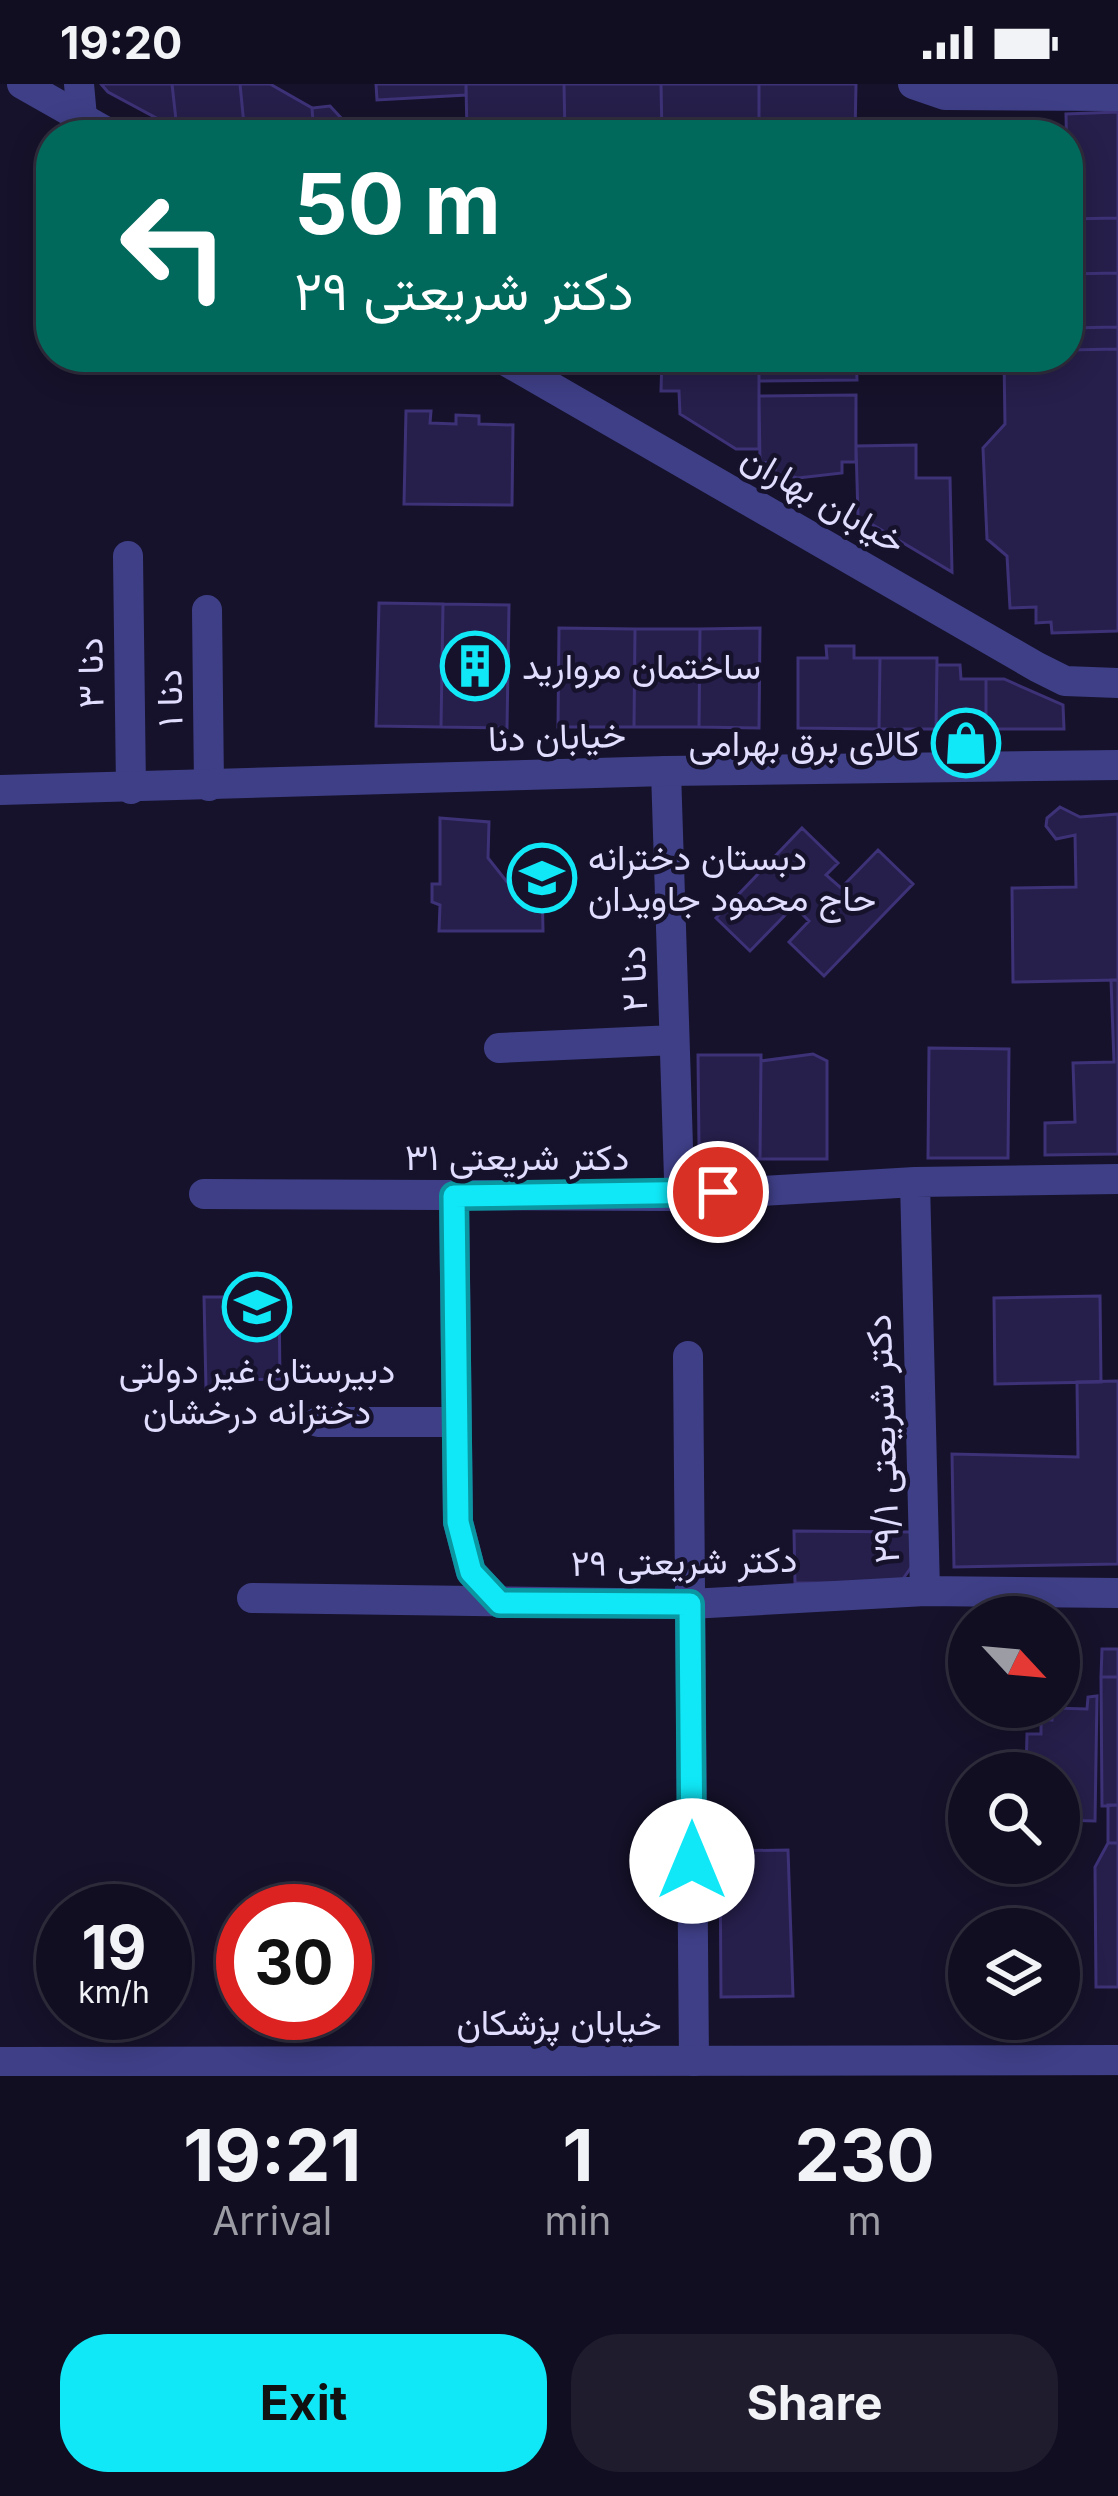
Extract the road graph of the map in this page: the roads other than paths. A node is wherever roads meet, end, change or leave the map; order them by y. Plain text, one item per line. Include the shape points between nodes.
1 (22, 84) edge
2 (79, 84) edge
3 (913, 84) edge
4 (1118, 96) edge
5 (82, 117) junction
6 (87, 120) edge
7 (525, 372) edge
8 (128, 556) dead end
9 (207, 610) dead end
10 (1118, 683) edge
11 (1118, 765) edge
12 (666, 771) junction
13 (209, 786) junction
14 (131, 789) junction
15 (0, 790) edge
16 (674, 1040) junction
17 (499, 1048) dead end
18 (679, 1178) dead end
19 (1118, 1179) edge
20 (915, 1182) junction
21 (204, 1194) dead end
22 (454, 1196) junction
23 (688, 1357) dead end
24 (318, 1422) dead end
25 (457, 1422) junction
26 (925, 1591) junction
27 (1118, 1593) edge
28 (252, 1598) dead end
29 (500, 1603) junction
30 (690, 1604) junction
31 (1118, 2060) edge
32 (694, 2061) junction
33 (0, 2062) edge

1 - 5 street
2 - 5 street
3 - 4 street via 945,95
5 - 6 street
7 - 10 street, خیابان بهاران via 1037,668 1065,681
8 - 14 street, ۳ دنا
9 - 13 street, ۱ دنا
11 - 12 street, خیابان دنا
12 - 13 street, خیابان دنا
12 - 16 street, ۲ دنا
13 - 14 street, خیابان دنا
14 - 15 street, خیابان دنا
16 - 17 street
16 - 18 street, ۲ دنا
19 - 20 street, ۳۱ دکتر شریعتی
20 - 22 street, ۳۱ دکتر شریعتی via 678,1196
20 - 26 street, ۲۹/۱ دکتر شریعتی
21 - 22 street, ۳۱ دکتر شریعتی
22 - 25 street
23 - 30 street
24 - 25 street
25 - 29 street via 458,1522 471,1572
26 - 27 street, ۲۹ دکتر شریعتی
26 - 30 street, ۲۹ دکتر شریعتی
28 - 29 street, ۲۹ دکتر شریعتی
29 - 30 street, ۲۹ دکتر شریعتی
30 - 32 street
31 - 32 street, خیابان پزشکان
32 - 33 street, خیابان پزشکان

